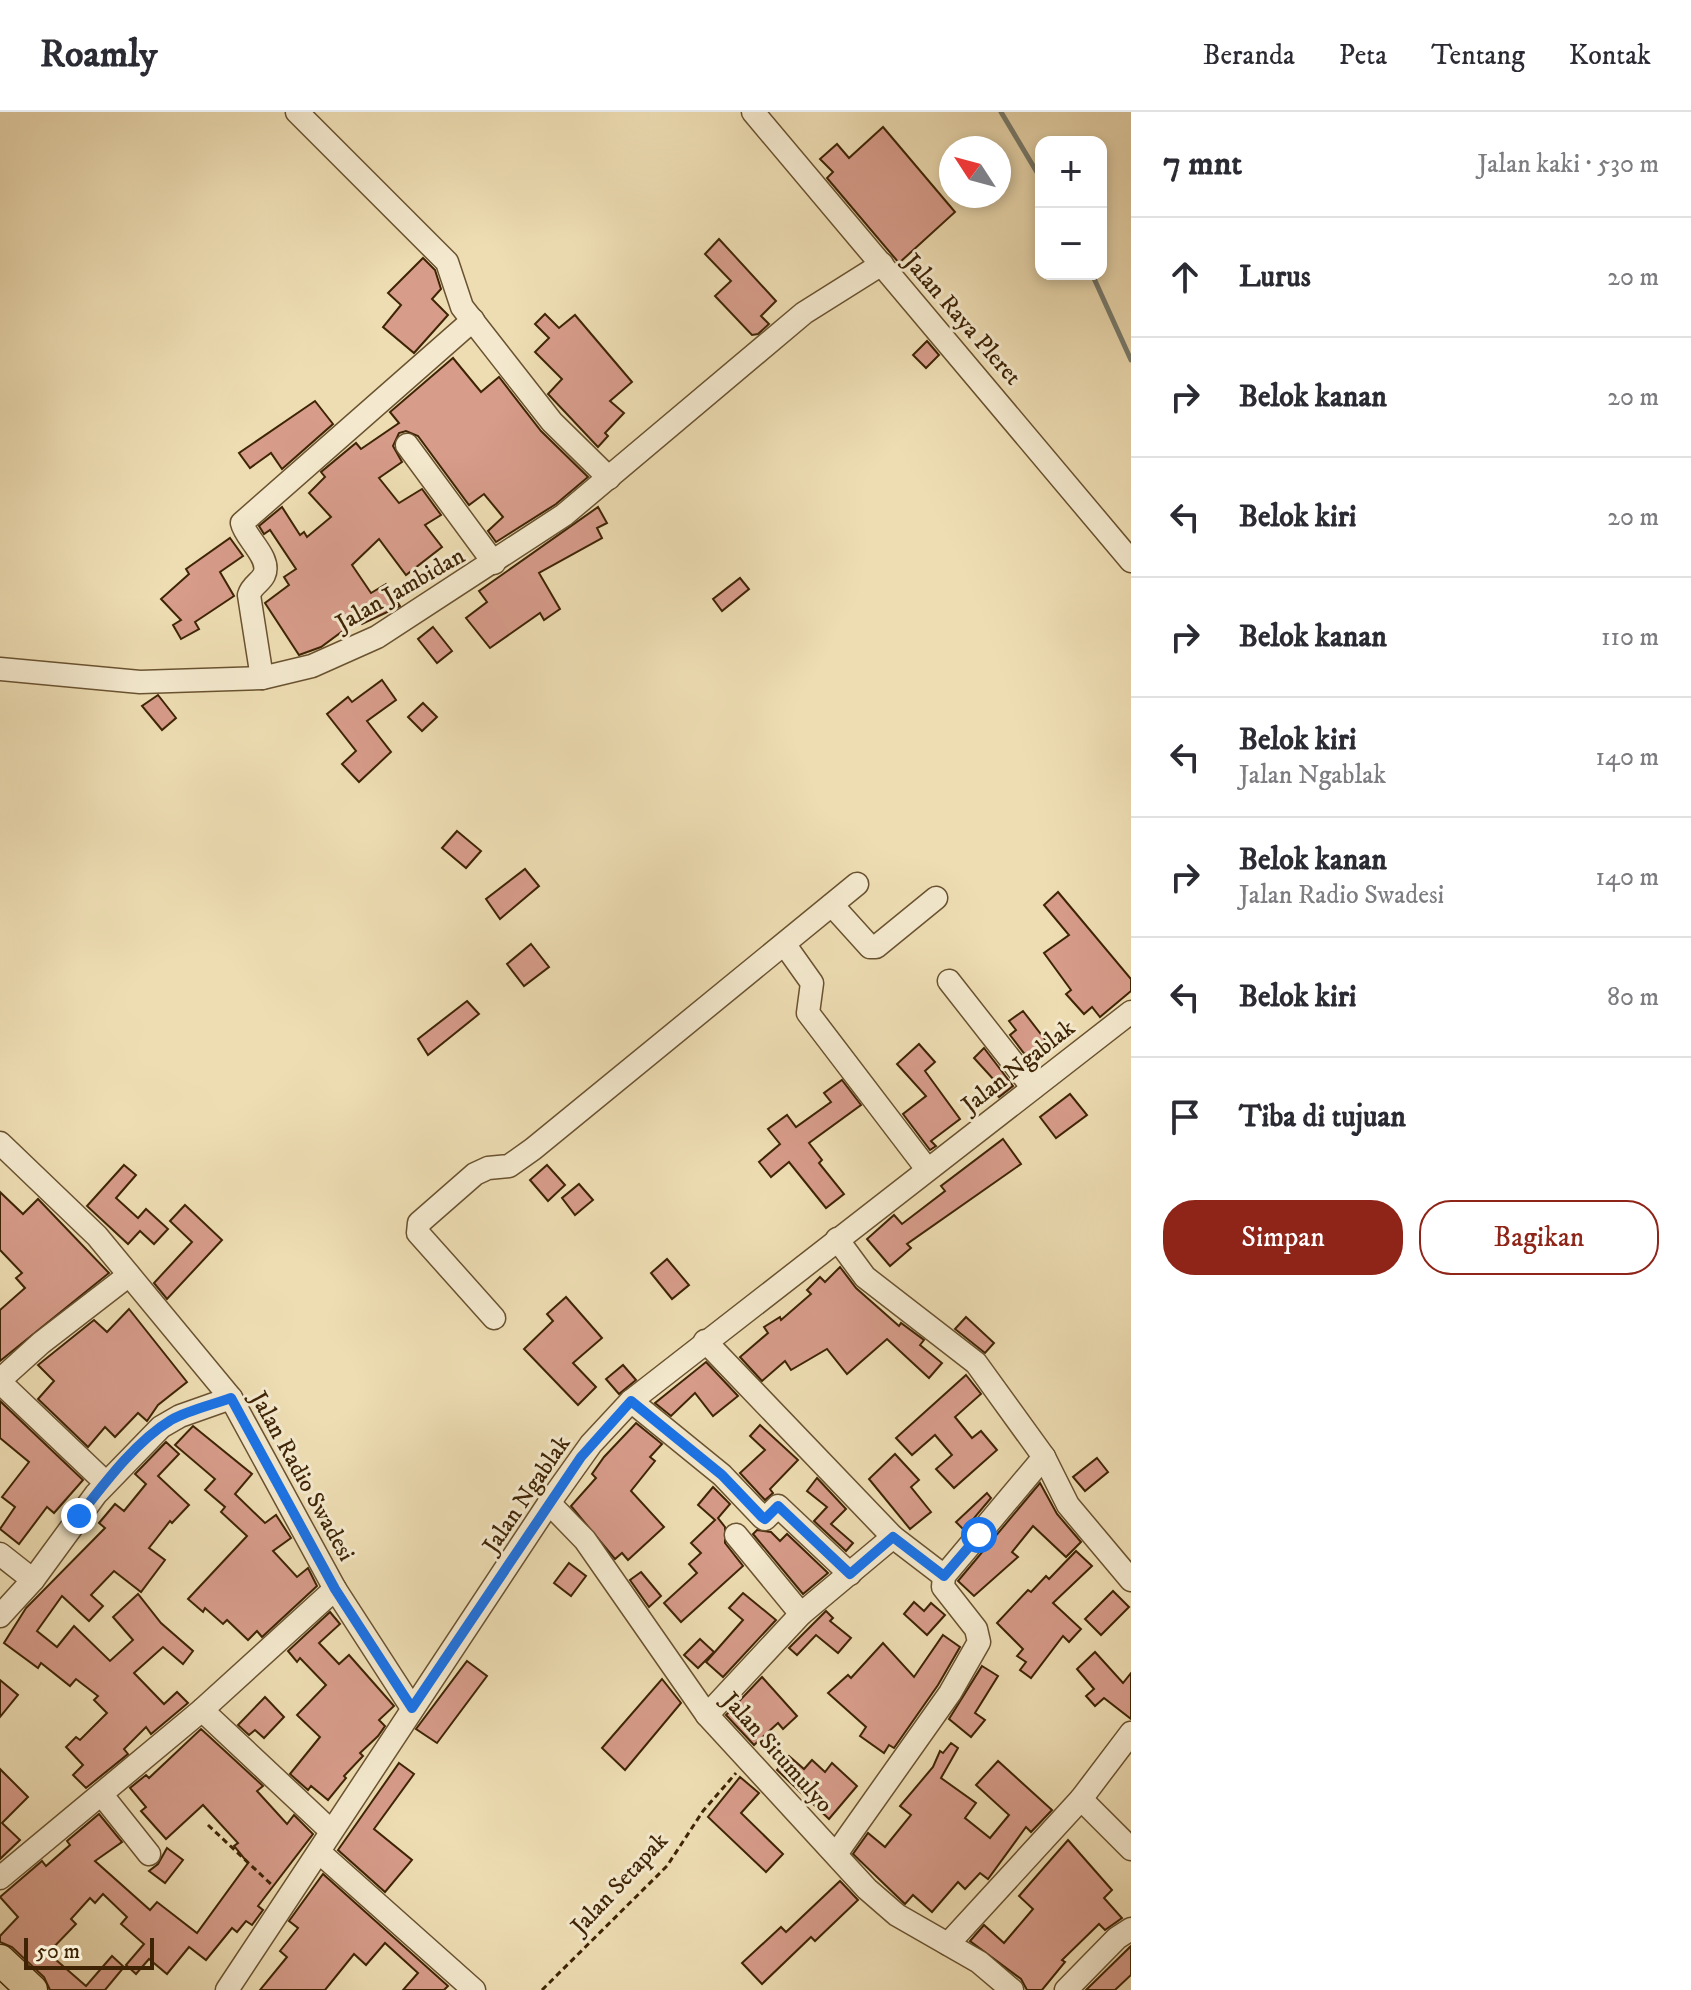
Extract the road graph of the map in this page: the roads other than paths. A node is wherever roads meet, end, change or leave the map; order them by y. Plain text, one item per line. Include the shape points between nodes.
1 (297, 112) edge
2 (753, 112) edge
3 (882, 264) junction
4 (473, 320) junction
5 (407, 445) dead end
6 (609, 478) junction
7 (1131, 561) edge
8 (494, 563) junction
9 (0, 669) edge
10 (262, 678) junction
11 (857, 884) dead end
12 (936, 898) dead end
13 (832, 905) junction
14 (785, 945) junction
15 (949, 981) dead end
16 (1131, 1012) edge
17 (1033, 1088) junction
18 (0, 1143) edge
19 (927, 1169) junction
20 (837, 1239) junction
21 (129, 1275) junction
22 (494, 1318) dead end
23 (705, 1341) junction
24 (2, 1375) edge
25 (231, 1398) junction
26 (631, 1401) junction
27 (1044, 1457) junction
28 (106, 1483) junction
29 (549, 1503) junction
30 (736, 1535) dead end
31 (893, 1537) junction
32 (0, 1554) edge
33 (850, 1574) junction
34 (944, 1576) junction
35 (33, 1580) junction
36 (1131, 1580) edge
37 (335, 1589) junction
38 (801, 1614) junction
39 (0, 1616) edge
40 (412, 1708) junction
41 (202, 1710) junction
42 (707, 1715) junction
43 (1131, 1733) edge
44 (102, 1795) junction
45 (1081, 1799) junction
46 (331, 1831) junction
47 (1131, 1849) edge
48 (319, 1852) junction
49 (149, 1854) dead end
50 (836, 1854) junction
51 (0, 1878) edge
52 (1131, 1929) edge
53 (948, 1944) junction
54 (0, 1960) edge
55 (32, 1990) edge
56 (227, 1990) edge
57 (474, 1990) edge
58 (1012, 1990) edge
59 (1066, 1990) edge

1 - 4 street via 447,262 462,307
2 - 3 street, Jalan Raya Pleret
3 - 6 street, Jalan Jambidan via 804,313
3 - 7 street, Jalan Raya Pleret
4 - 6 street via 552,422
4 - 10 street via 242,523 265,566 249,595
5 - 8 street
6 - 8 street, Jalan Jambidan
8 - 10 street, Jalan Jambidan via 377,637 312,666
9 - 10 street, Jalan Jambidan via 140,682
11 - 13 street
12 - 13 street via 876,947 870,947
13 - 14 street
14 - 19 street via 812,983 808,1013
14 - 22 street via 533,1149 509,1166 475,1174 419,1223 418,1233
15 - 17 street
16 - 17 street, Jalan Ngablak
17 - 19 street, Jalan Ngablak
18 - 21 street, Jalan Radio Swadesi via 64,1201
19 - 20 street, Jalan Ngablak
20 - 23 street, Jalan Ngablak
20 - 27 street via 865,1277 976,1363
21 - 24 street
21 - 25 street, Jalan Radio Swadesi
23 - 26 street, Jalan Ngablak
23 - 31 street
24 - 28 street
25 - 28 street via 172,1420
25 - 37 street, Jalan Radio Swadesi
26 - 29 street, Jalan Ngablak via 591,1444
26 - 33 street via 722,1475 762,1517 778,1506
27 - 34 street
27 - 36 street via 1068,1505
28 - 35 street
29 - 40 street, Jalan Ngablak
29 - 42 street, Jalan Situmulyo via 585,1540
30 - 38 street
31 - 33 street
31 - 34 street
32 - 35 street
33 - 38 street
34 - 50 street via 943,1587 976,1629 979,1642 950,1693
35 - 39 street
37 - 40 street, Jalan Radio Swadesi
37 - 41 street
38 - 42 street
40 - 46 street, Jalan Ngablak
41 - 44 street
41 - 46 street
42 - 50 street, Jalan Situmulyo
43 - 45 street
44 - 49 street
44 - 51 street
45 - 47 street
45 - 53 street
46 - 48 street, Jalan Ngablak
48 - 56 street, Jalan Ngablak
48 - 57 street
50 - 53 street, Jalan Situmulyo via 887,1908
52 - 59 street
53 - 58 street, Jalan Situmulyo
54 - 55 main road

